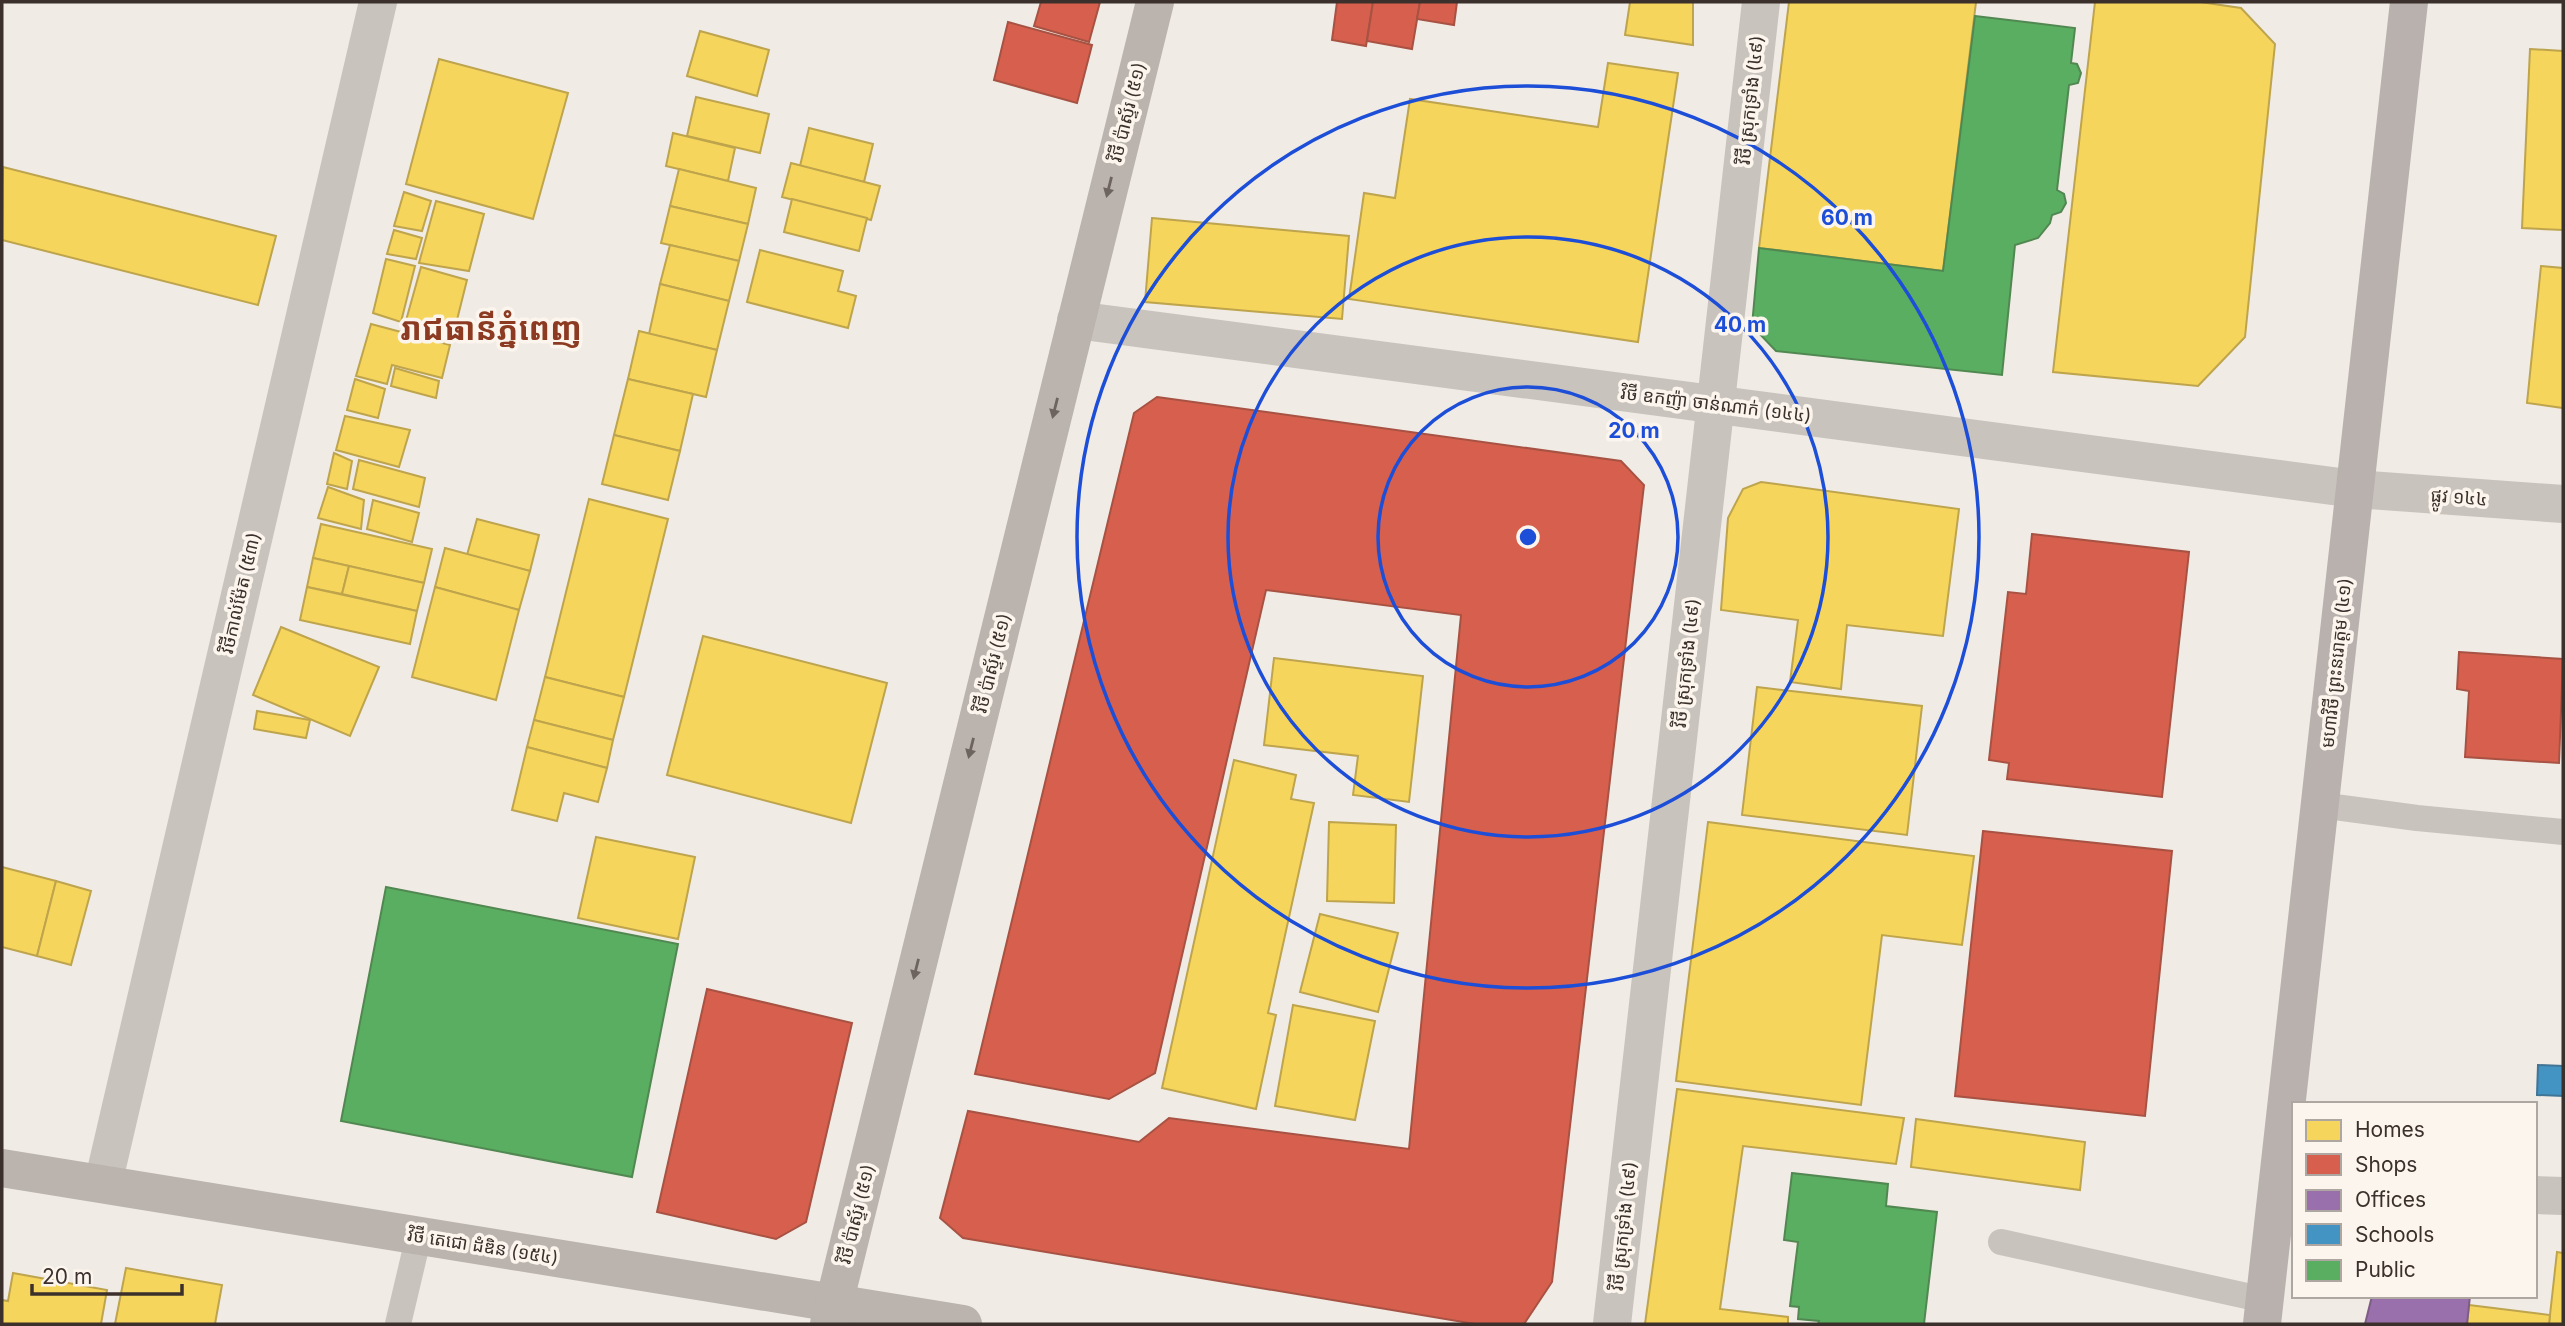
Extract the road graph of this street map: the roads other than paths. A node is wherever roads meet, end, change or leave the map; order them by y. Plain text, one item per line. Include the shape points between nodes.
1 (378, 2) edge
2 (1155, 2) edge
3 (1761, 2) edge
4 (2409, 2) edge
5 (1076, 320) junction
6 (1716, 404) junction
7 (2355, 489) junction
8 (2563, 504) edge
9 (2320, 805) junction
10 (2563, 832) edge
11 (2293, 1102) edge
12 (2292, 1111) edge
13 (2, 1168) edge
14 (2286, 1176) edge
15 (103, 1184) junction
16 (2537, 1195) edge
17 (2563, 1196) edge
18 (419, 1236) junction
19 (2001, 1242) dead end
20 (2264, 1312) edge
21 (832, 1314) edge
22 (398, 1324) edge
23 (964, 1324) edge
24 (1612, 1324) edge

1 - 15 street, វិថីកាល់ម៉ែត (៥៣)
2 -> 5 street, វិថី ប៉ាស្ទ័រ (៥១)
3 - 6 street, វិថី ស្រុកទ្រាំង (៤៩)
4 - 7 main road, មហាវិថី ព្រះនរោត្តម (៤១)
5 - 6 street, វិថី ឧកញ៉ា ចាន់ណាក់ (១៤៤)
5 -> 21 street, វិថី ប៉ាស្ទ័រ (៥១)
6 - 7 street, វិថី ឧកញ៉ា ចាន់ណាក់ (១៤៤)
6 - 24 street, វិថី ស្រុកទ្រាំង (៤៩)
7 - 8 street, ផ្លូវ ១៤៤
7 - 9 main road, មហាវិថី ព្រះនរោត្តម (៤១)
9 - 10 lane
9 - 11 main road, មហាវិថី ព្រះនរោត្តម (៤១)
12 - 14 main road, មហាវិថី ព្រះនរោត្តម (៤១)
13 - 15 street, វិថី តេជោ ដំឌិន (១៥៤)
14 - 20 main road, មហាវិថី ព្រះនរោត្តម (៤១)
15 - 18 street, វិថី តេជោ ដំឌិន (១៥៤)
16 - 17 street
18 - 21 street, វិថី តេជោ ដំឌិន (១៥៤)
18 - 22 lane
19 - 20 lane
21 - 23 street, វិថី តេជោ ដំឌិន (១៥៤)

